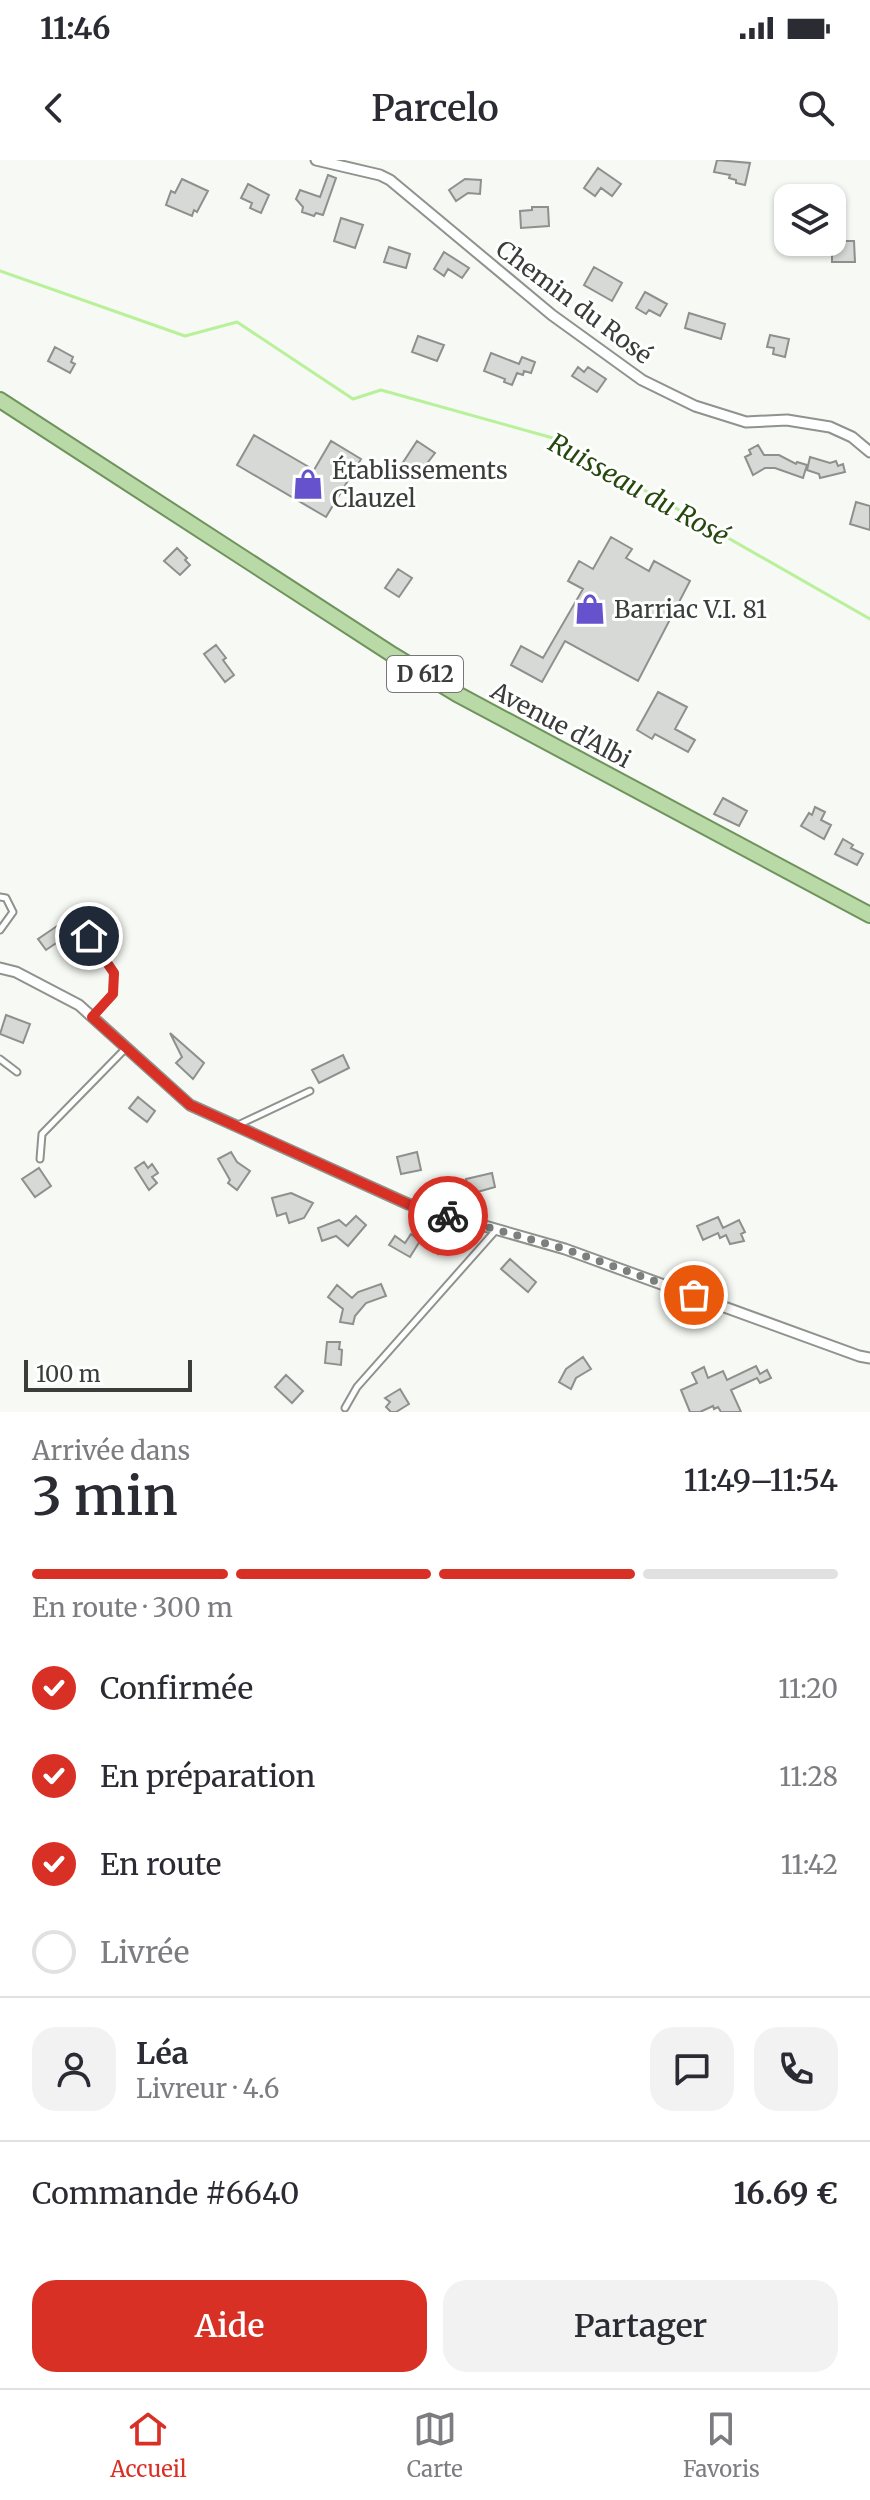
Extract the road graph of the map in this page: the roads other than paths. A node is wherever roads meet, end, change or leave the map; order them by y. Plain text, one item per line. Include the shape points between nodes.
1 (316, 160) edge
2 (0, 400) edge
3 (870, 452) edge
4 (0, 897) edge
5 (870, 915) edge
6 (77, 918) dead end
7 (0, 930) edge
8 (0, 968) edge
9 (92, 1017) junction
10 (126, 1048) junction
11 (0, 1059) edge
12 (17, 1072) dead end
13 (310, 1091) dead end
14 (236, 1126) junction
15 (40, 1159) dead end
16 (497, 1229) junction
17 (870, 1358) edge
18 (345, 1408) dead end

1 - 3 street, Chemin du Rosé via 390,180 573,331 642,380 695,406 746,422 787,420 830,427
2 - 5 main road, Avenue d'Albi / D 612 via 457,694
4 - 7 lane via 13,912
6 - 9 lane via 114,973 113,994
8 - 9 street via 66,998
9 - 10 street
10 - 14 street via 190,1105
10 - 15 lane via 42,1134
11 - 12 lane
13 - 14 lane
14 - 16 street via 408,1204
16 - 17 street
16 - 18 lane via 357,1387

